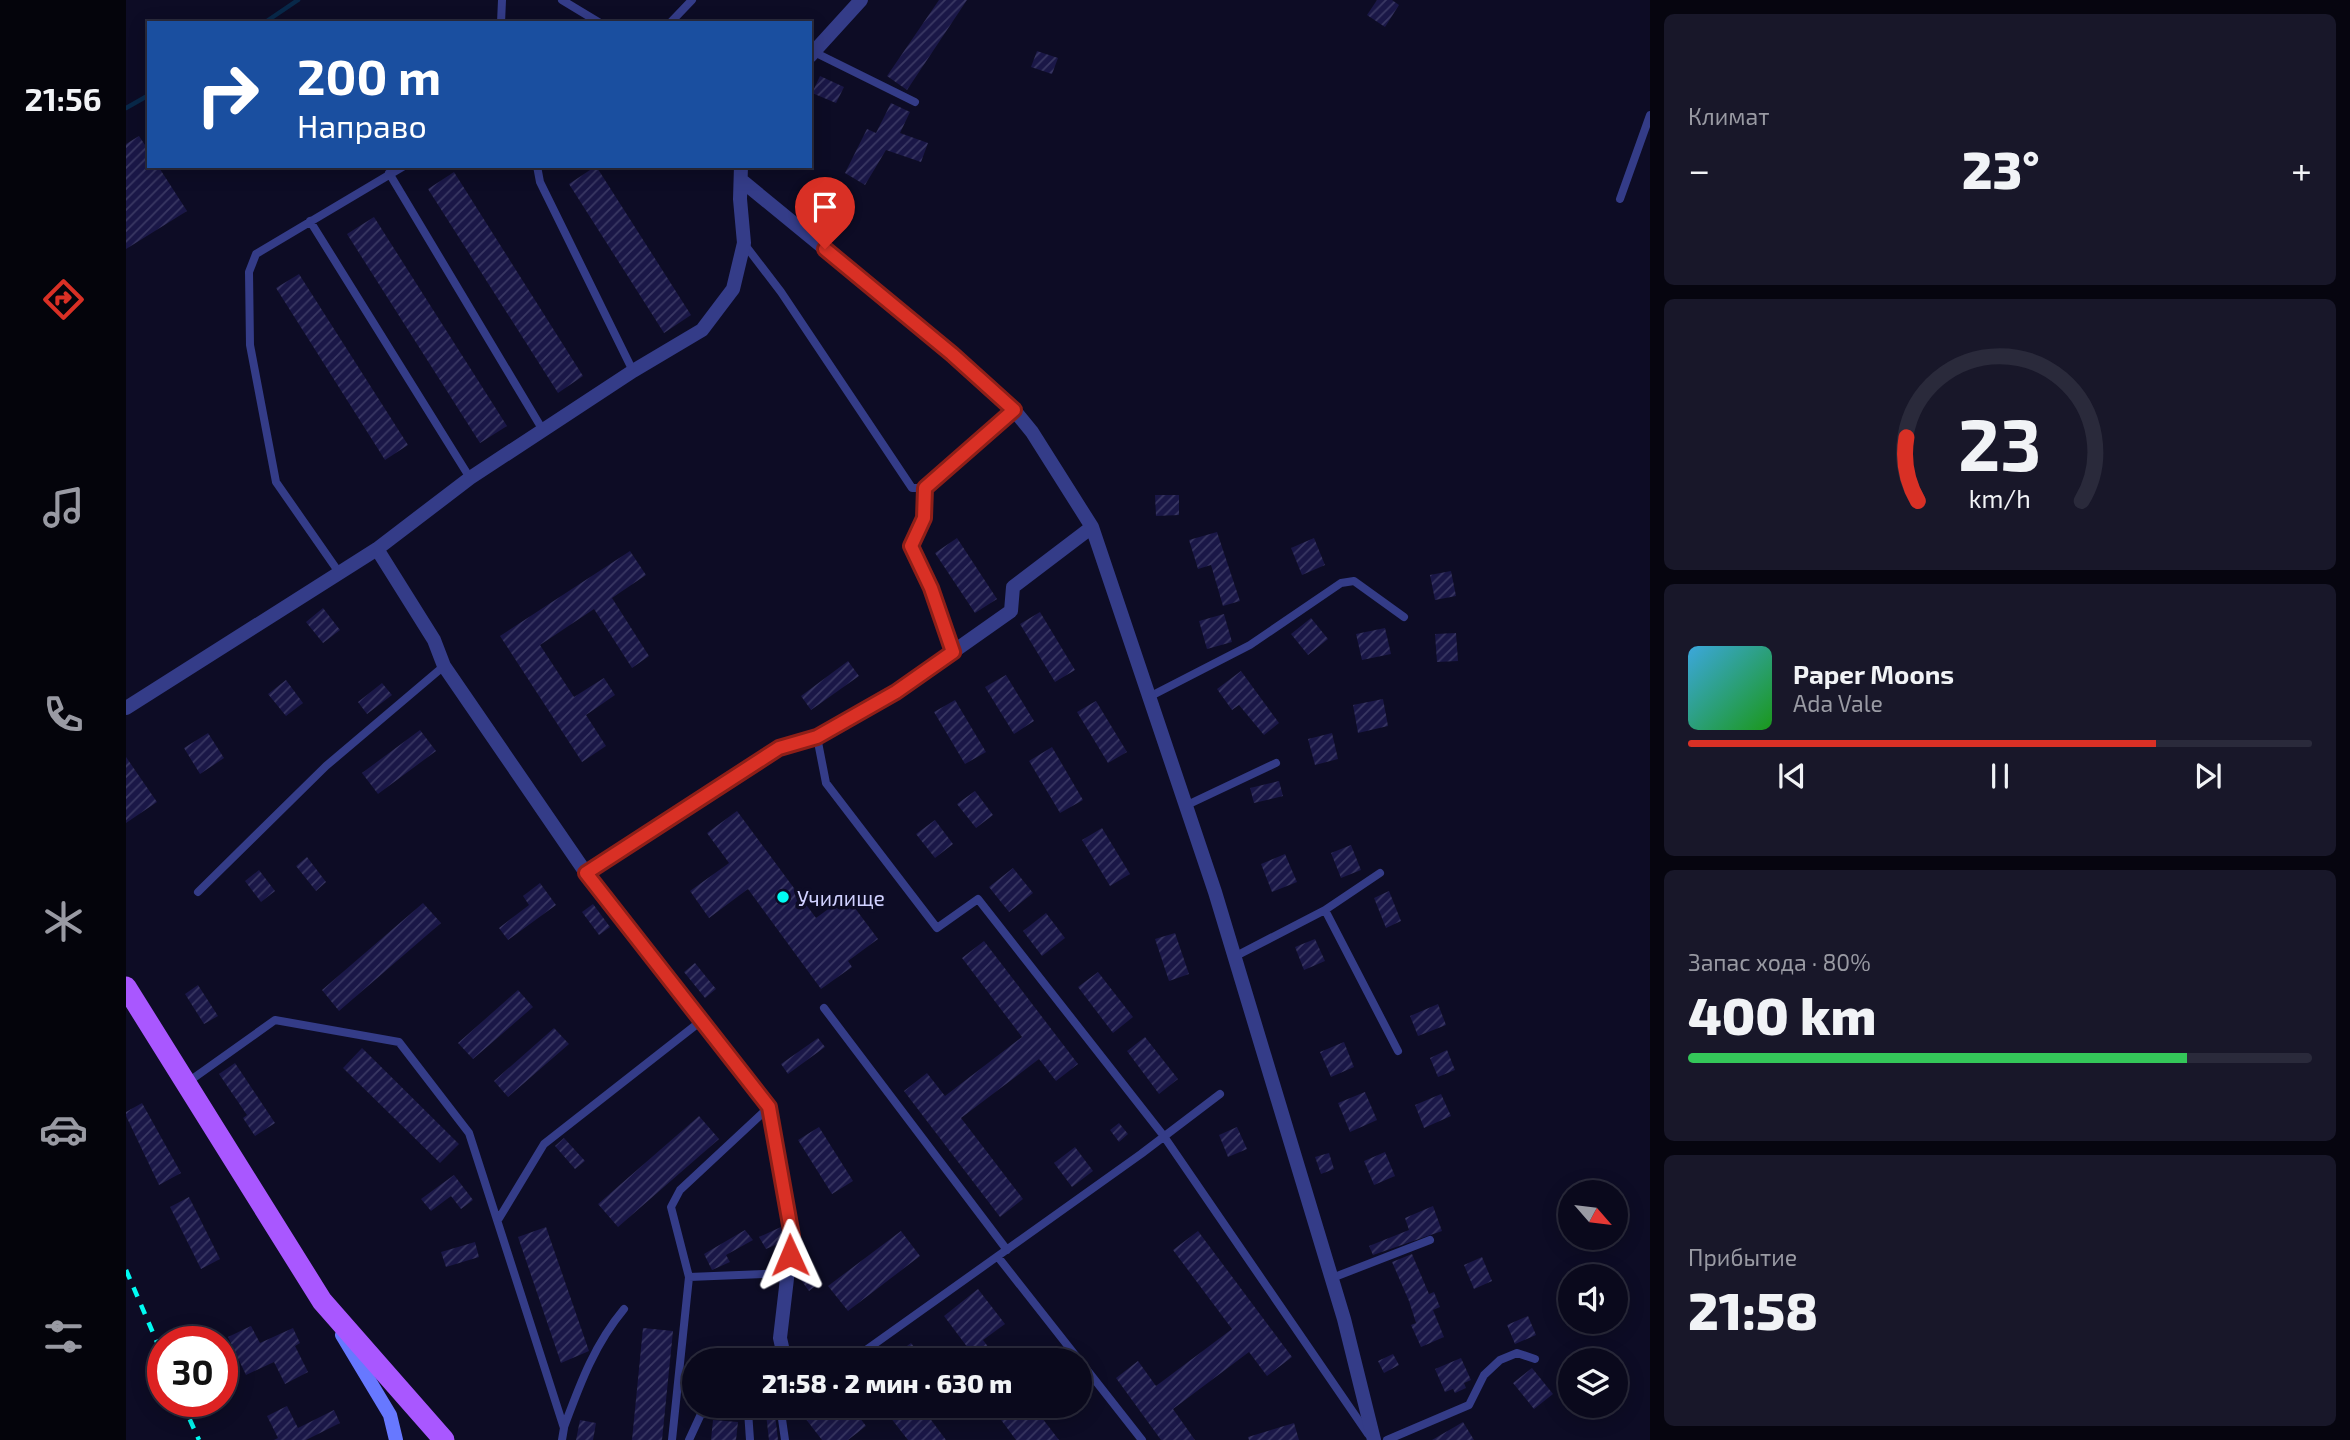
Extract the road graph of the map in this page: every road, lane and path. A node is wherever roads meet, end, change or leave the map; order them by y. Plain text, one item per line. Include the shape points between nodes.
1 (502, 0) edge
2 (562, 0) edge
3 (692, 0) edge
4 (861, 0) edge
5 (502, 21) edge
6 (597, 21) edge
7 (672, 21) edge
8 (812, 54) edge
9 (915, 102) dead end
10 (1650, 116) edge
11 (400, 168) edge
12 (537, 168) edge
13 (389, 173) junction
14 (741, 173) edge
15 (1620, 199) dead end
16 (310, 221) junction
17 (744, 243) junction
18 (633, 371) junction
19 (1014, 410) junction
20 (544, 432) junction
21 (470, 478) junction
22 (925, 488) junction
23 (1092, 527) junction
24 (377, 549) junction
25 (338, 571) junction
26 (1404, 617) dead end
27 (953, 652) junction
28 (444, 666) junction
29 (1147, 698) junction
30 (126, 708) edge
31 (817, 737) junction
32 (1276, 763) dead end
33 (1185, 806) junction
34 (586, 873) junction
35 (1380, 873) dead end
36 (198, 892) dead end
37 (1325, 910) junction
38 (1234, 957) junction
39 (126, 986) edge
40 (824, 1008) dead end
41 (701, 1021) junction
42 (1398, 1052) dead end
43 (185, 1084) junction
44 (1220, 1094) dead end
45 (769, 1107) junction
46 (1163, 1136) junction
47 (498, 1220) junction
48 (1430, 1240) dead end
49 (1007, 1250) junction
50 (998, 1257) junction
51 (788, 1273) junction
52 (689, 1277) junction
53 (1332, 1278) junction
54 (322, 1301) junction
55 (624, 1309) dead end
56 (782, 1348) edge
57 (869, 1348) edge
58 (1070, 1348) edge
59 (1535, 1359) dead end
60 (1092, 1377) edge
61 (699, 1418) edge
62 (748, 1418) edge
63 (782, 1418) edge
64 (564, 1428) junction
65 (396, 1440) edge
66 (444, 1440) edge
67 (562, 1440) edge
68 (672, 1440) edge
69 (689, 1440) edge
70 (750, 1440) edge
71 (785, 1440) edge
72 (1142, 1440) edge
73 (1373, 1440) edge
74 (1387, 1440) edge

1 - 5 lane
2 - 6 lane
3 - 7 lane
4 - 8 street
8 - 9 lane
10 - 15 lane
11 - 13 lane
12 - 18 lane via 540,182
13 - 16 lane
13 - 20 lane
14 - 17 street
14 - 19 street
16 - 21 lane
16 - 25 lane via 256,254 249,272 250,345 276,482
17 - 18 street via 733,289 702,330
17 - 22 lane via 912,488
18 - 20 street
19 - 22 lane
19 - 23 street
20 - 21 street
21 - 24 street
22 - 27 lane via 924,518 911,546
23 - 27 street via 1013,587 1011,611
23 - 29 street
24 - 25 street
24 - 28 street via 434,640
25 - 30 street
26 - 29 lane via 1354,581 1340,583 1250,645
27 - 31 street via 896,692
28 - 34 street
28 - 36 lane via 326,766
29 - 33 street
31 - 34 street via 779,748
31 - 46 lane via 826,783 937,928 978,899
32 - 33 lane
33 - 38 street
34 - 41 street
35 - 37 lane
37 - 38 lane
37 - 42 lane
38 - 53 street
39 - 43 main road
40 - 49 lane
41 - 45 street
41 - 47 lane via 544,1144
43 - 47 lane via 275,1020 400,1042 469,1133
43 - 54 main road
44 - 46 lane
45 - 51 street via 792,1236
45 - 52 lane via 680,1190 671,1207
46 - 49 lane
46 - 73 lane
47 - 64 lane
48 - 53 lane
49 - 50 lane
50 - 57 lane
50 - 58 lane
51 - 52 lane
51 - 56 street
52 - 68 lane
53 - 73 street
54 - 65 street via 390,1415
54 - 66 main road
55 - 64 lane via 604,1332 584,1371
59 - 74 lane via 1517,1353 1500,1360 1485,1375 1469,1405
60 - 72 lane
61 - 69 lane
62 - 70 lane
63 - 71 lane
64 - 67 lane

